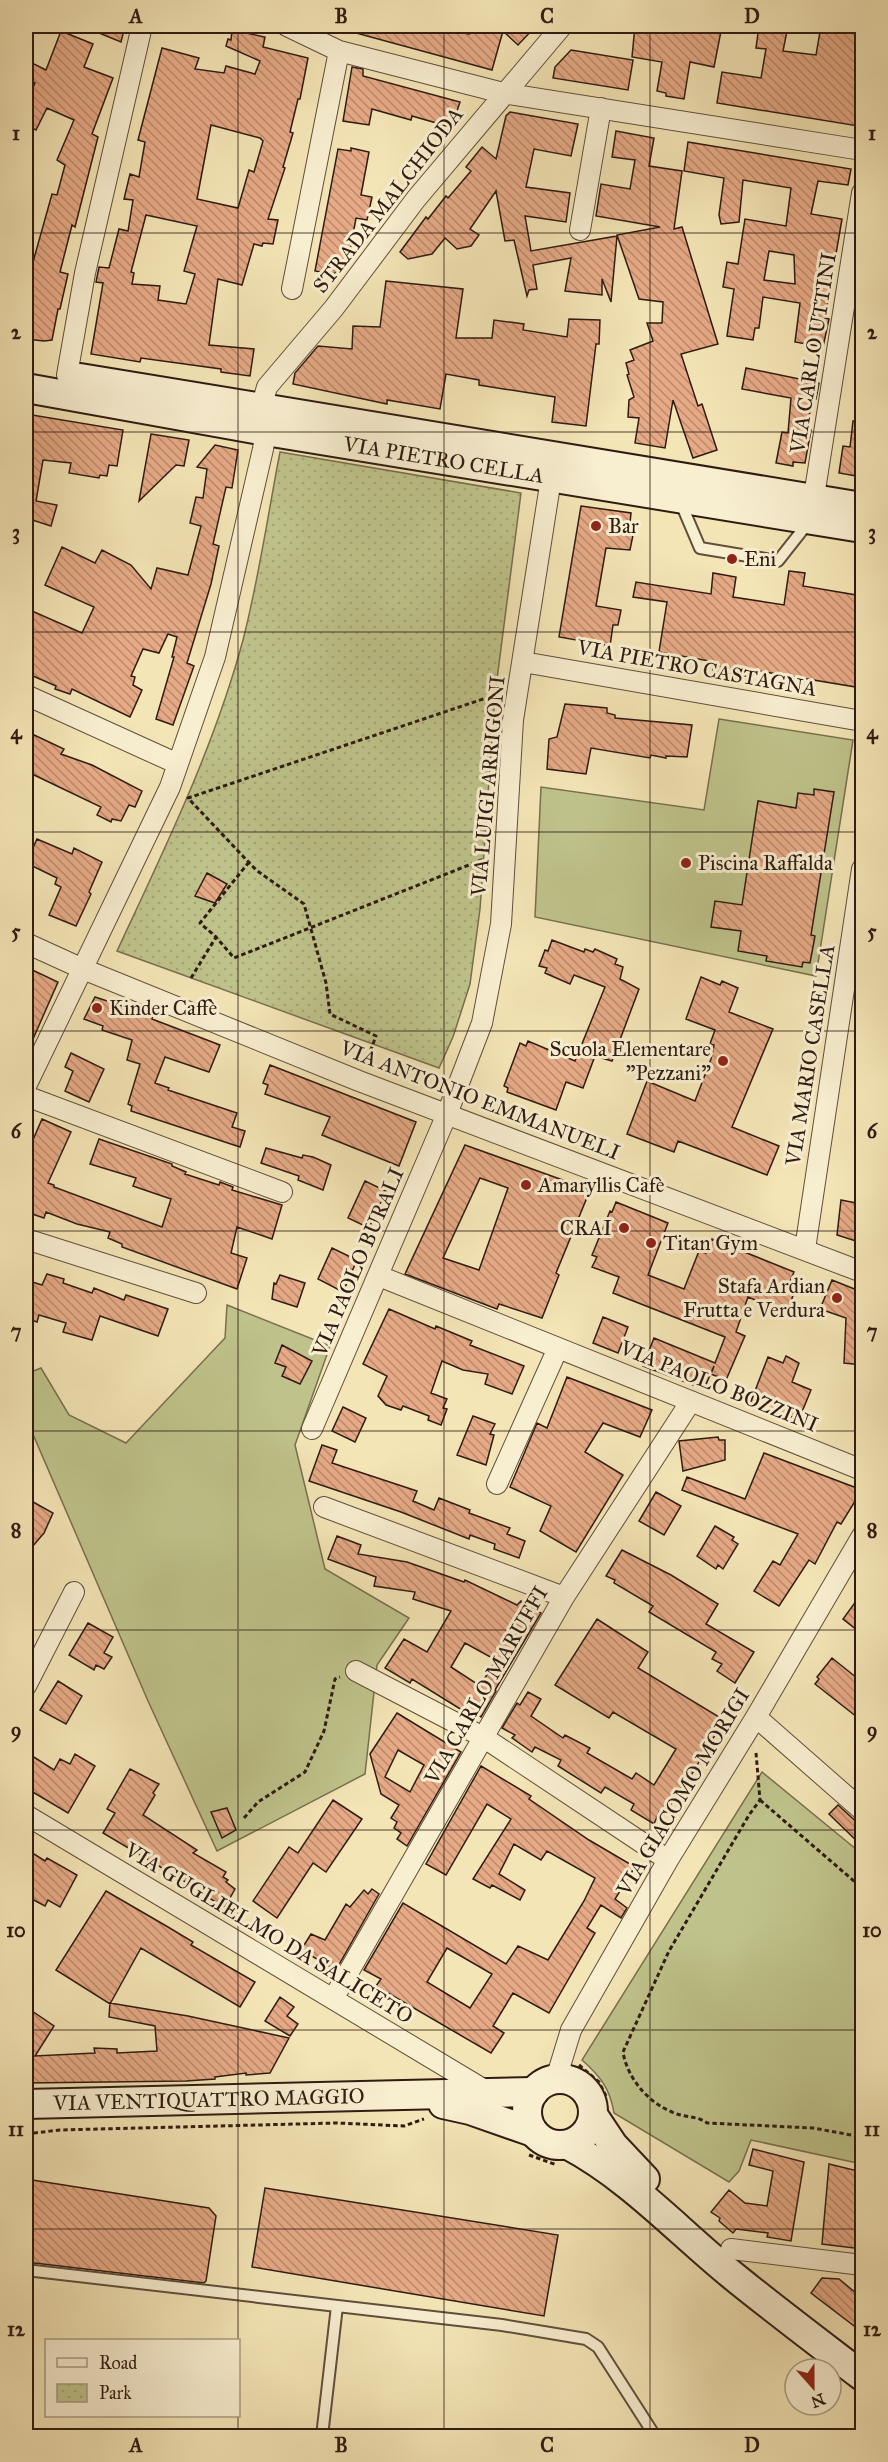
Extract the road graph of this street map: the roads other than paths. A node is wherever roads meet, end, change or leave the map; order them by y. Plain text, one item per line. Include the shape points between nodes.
1 (142, 26) edge
2 (287, 26) edge
3 (562, 26) edge
4 (339, 51) junction
5 (503, 93) junction
6 (601, 108) junction
7 (862, 150) edge
8 (862, 193) edge
9 (580, 230) dead end
10 (292, 288) dead end
11 (26, 369) edge
12 (67, 375) junction
13 (26, 388) edge
14 (263, 419) junction
15 (553, 466) junction
16 (680, 500) junction
17 (862, 507) edge
18 (812, 510) junction
19 (862, 528) edge
20 (523, 662) junction
21 (26, 695) edge
22 (862, 721) edge
23 (178, 764) junction
24 (862, 869) edge
25 (26, 943) edge
26 (83, 969) junction
27 (26, 1086) edge
28 (26, 1096) edge
29 (447, 1114) junction
30 (282, 1192) dead end
31 (26, 1239) edge
32 (806, 1249) junction
33 (862, 1272) edge
34 (379, 1276) junction
35 (196, 1293) dead end
36 (558, 1348) junction
37 (691, 1401) junction
38 (312, 1429) dead end
39 (862, 1470) edge
40 (497, 1484) dead end
41 (324, 1507) dead end
42 (862, 1536) edge
43 (74, 1592) dead end
44 (564, 1597) junction
45 (356, 1671) road end
46 (26, 1686) edge
47 (755, 1719) junction
48 (483, 1737) junction
49 (862, 1810) edge
50 (26, 1815) edge
51 (668, 1860) junction
52 (333, 1999) junction
53 (545, 2085) junction
54 (488, 2092) junction
55 (394, 2094) junction
56 (26, 2104) edge
57 (594, 2115) junction
58 (533, 2132) junction
59 (568, 2145) junction
60 (731, 2262) junction
61 (862, 2265) edge
62 (26, 2270) edge
63 (337, 2306) junction
64 (862, 2352) edge
65 (862, 2366) edge
66 (862, 2376) edge
67 (322, 2436) edge
68 (655, 2436) edge

1 - 12 street via 85,273
2 - 4 street
3 - 5 street, STRADA MALCHIODA
4 - 5 street
4 - 10 street
5 - 6 street
5 - 14 street, STRADA MALCHIODA via 267,387
6 - 7 street
6 - 9 street
8 - 18 street, VIA CARLO UTTINI
11 - 12 main road, VIA PIETRO CELLA
12 - 14 main road, VIA PIETRO CELLA
13 - 14 main road, VIA PIETRO CELLA
14 - 15 main road, VIA PIETRO CELLA
14 - 23 street, STRADA MALCHIODA via 215,657
15 - 16 main road, VIA PIETRO CELLA
15 - 18 main road, VIA PIETRO CELLA
15 - 20 street, VIA LUIGI ARRIGONI
16 - 18 main road, VIA PIETRO CELLA
16 - 18 lane via 700,548 778,561
17 - 18 main road, VIA PIETRO CELLA
18 - 19 main road, VIA PIETRO CELLA
20 - 22 street, VIA PIETRO CASTAGNA
20 - 29 street, VIA LUIGI ARRIGONI via 513,720 501,924 482,1023
21 - 23 street
23 - 26 street, STRADA MALCHIODA
24 - 32 street, VIA MARIO CASELLA
25 - 26 street, VIA ANTONIO EMMANUELI
26 - 27 street, STRADA MALCHIODA
26 - 29 street, VIA ANTONIO EMMANUELI
28 - 30 street
29 - 32 street, VIA ANTONIO EMMANUELI
29 - 34 street, VIA PAOLO BURALI
31 - 35 street
32 - 33 street, VIA ANTONIO EMMANUELI
34 - 36 street, VIA PAOLO BOZZINI
34 - 38 street, VIA PAOLO BURALI
36 - 37 street, VIA PAOLO BOZZINI
36 - 40 street
37 - 39 street, VIA PAOLO BOZZINI
37 - 44 street, VIA CARLO MARUFFI
41 - 44 street
42 - 47 street, VIA GIACOMO MORIGI
43 - 46 street
44 - 48 street, VIA CARLO MARUFFI
45 - 48 street
47 - 49 street
47 - 51 street, VIA GIACOMO MORIGI
48 - 51 street
48 - 52 street, VIA CARLO MARUFFI
50 - 52 street, VIA GUGLIELMO DA SALICETO
51 - 53 street, VIA GIACOMO MORIGI via 571,2030
52 - 54 street, VIA GUGLIELMO DA SALICETO
53 - 54 main road, VIA VENTIQUATTRO MAGGIO
53 - 57 main road, VIA VENTIQUATTRO MAGGIO via 568,2079 578,2083 592,2101
53 - 58 main road via 527,2110
54 - 55 main road, VIA VENTIQUATTRO MAGGIO
55 - 56 main road, VIA VENTIQUATTRO MAGGIO
55 - 58 main road, VIA VENTIQUATTRO MAGGIO via 470,2110
57 - 59 main road via 587,2133
57 - 60 main road, VIA VENTIQUATTRO MAGGIO via 612,2145
58 - 59 main road, VIA VENTIQUATTRO MAGGIO via 548,2143
59 - 60 main road, VIA VENTIQUATTRO MAGGIO via 598,2161
60 - 61 street, VIA VENTIQUATTRO MAGGIO
60 - 64 main road, VIA VENTIQUATTRO MAGGIO
60 - 65 main road
60 - 66 main road, VIA VENTIQUATTRO MAGGIO
62 - 63 lane
63 - 67 lane
63 - 68 lane via 586,2339 598,2347

